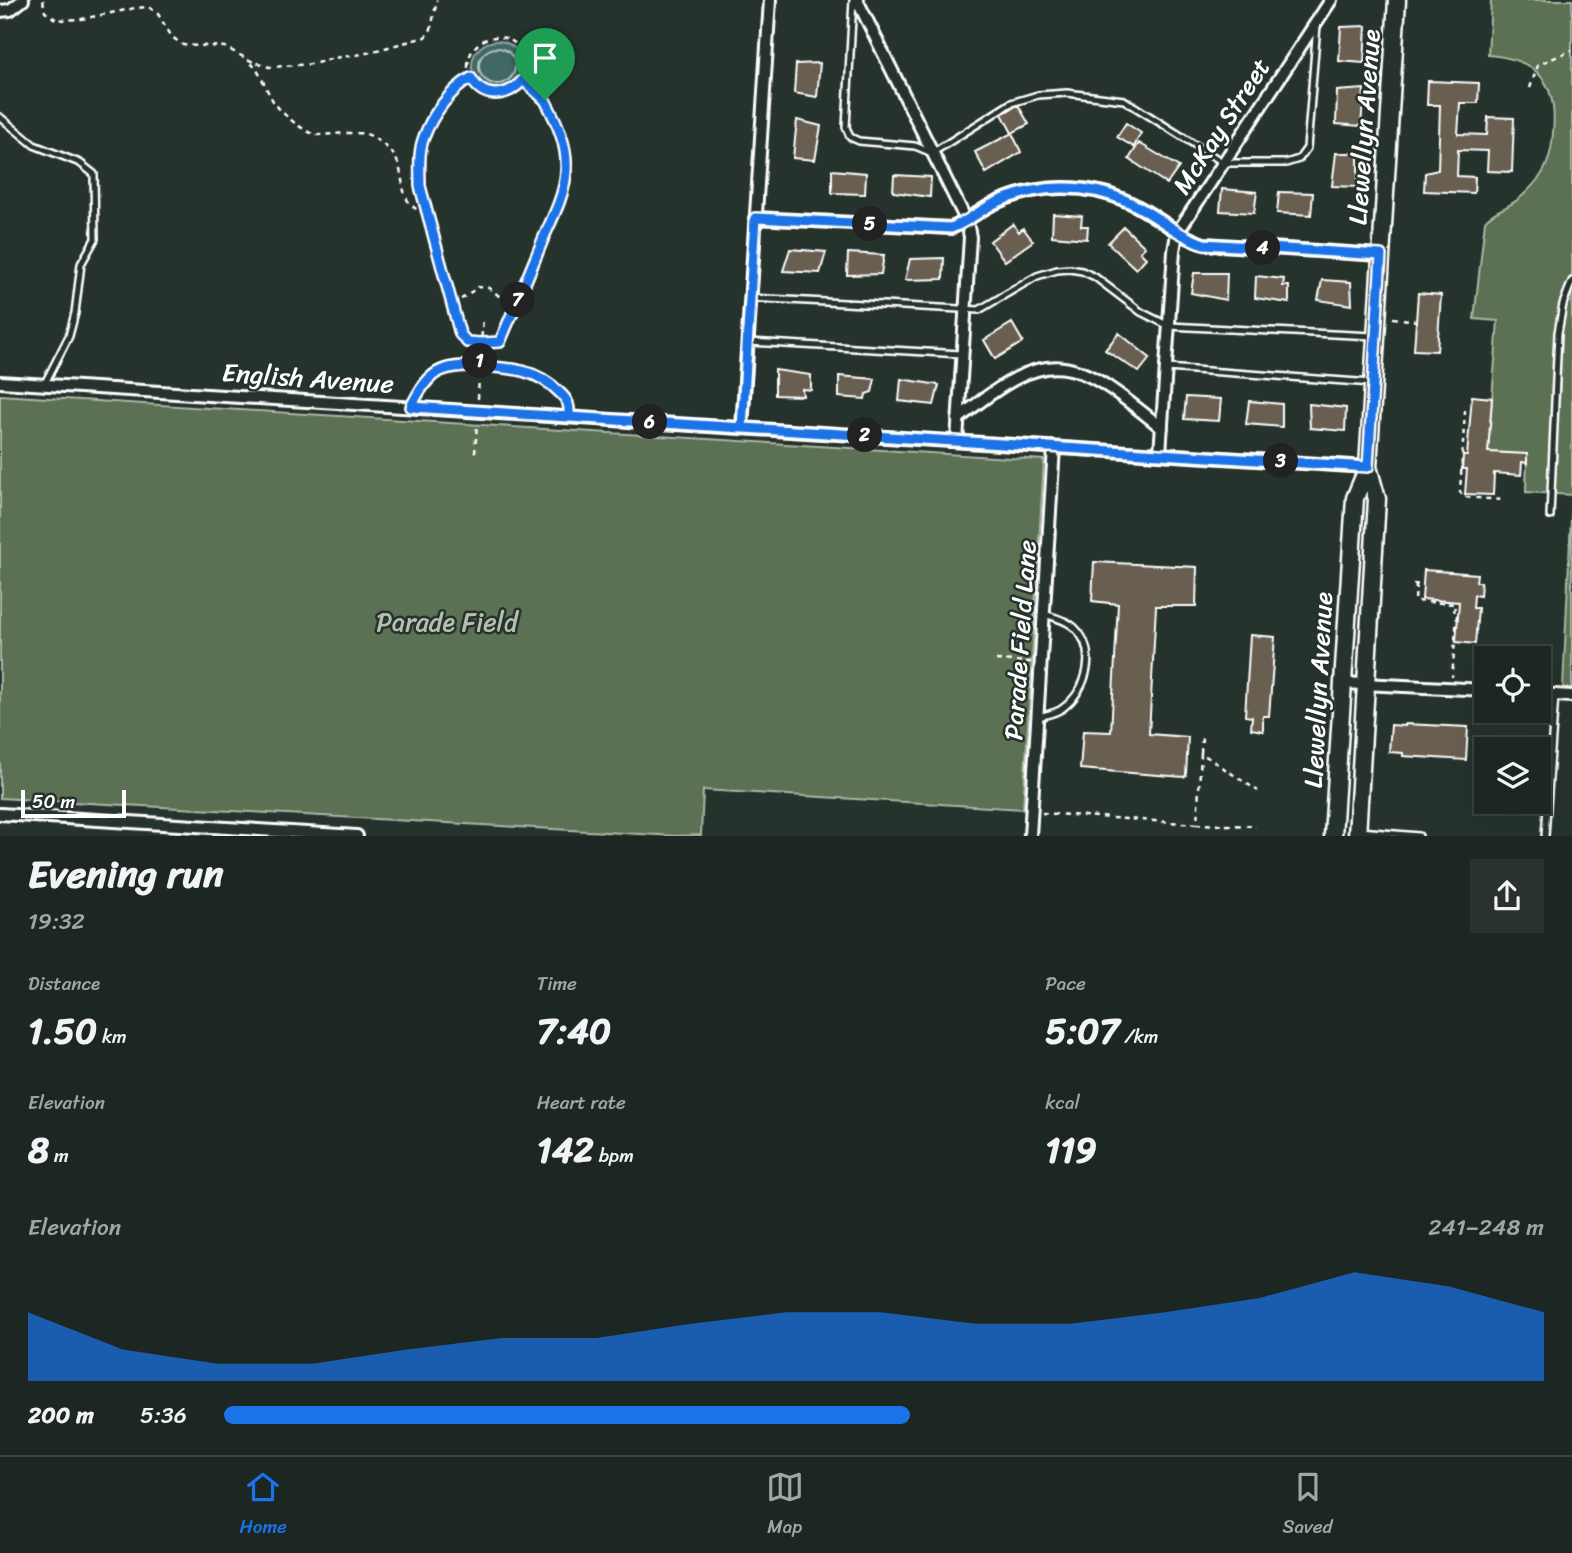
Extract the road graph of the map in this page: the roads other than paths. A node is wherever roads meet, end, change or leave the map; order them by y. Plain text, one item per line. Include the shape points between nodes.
1 (23, 0) edge
2 (770, 0) edge
3 (855, 0) edge
4 (1331, 0) edge
5 (1397, 0) edge
6 (0, 11) edge
7 (1317, 22) junction
8 (0, 117) edge
9 (932, 153) junction
10 (1224, 163) junction
11 (755, 218) junction
12 (967, 222) junction
13 (1177, 233) junction
14 (1381, 255) junction
15 (1572, 281) edge
16 (750, 298) junction
17 (964, 311) junction
18 (1169, 326) junction
19 (1376, 336) junction
20 (748, 342) junction
21 (961, 354) junction
22 (1166, 368) junction
23 (0, 382) edge
24 (1374, 383) junction
25 (44, 385) junction
26 (411, 407) junction
27 (569, 417) junction
28 (958, 419) junction
29 (742, 428) junction
30 (1161, 428) junction
31 (957, 441) junction
32 (1054, 447) junction
33 (1160, 453) junction
34 (1368, 467) junction
35 (1550, 516) dead end
36 (1044, 614) junction
37 (1342, 683) junction
38 (1365, 684) junction
39 (1474, 689) edge
40 (1551, 695) edge
41 (1555, 695) junction
42 (1572, 696) edge
43 (1038, 717) junction
44 (0, 814) edge
45 (238, 832) edge
46 (1357, 833) edge
47 (357, 835) edge
48 (1030, 835) edge
49 (1333, 835) edge
50 (1419, 835) edge
51 (1545, 835) edge

1 - 6 street
2 - 11 street
3 - 9 street
3 - 9 lane via 846,127 850,137 915,146
4 - 7 street, McKay Street
5 - 14 street, Llewellyn Avenue
7 - 10 street, McKay Street
7 - 10 lane via 1307,148 1299,159 1286,163
8 - 25 lane via 34,145 80,163 94,174 95,239 81,264 69,335
9 - 10 lane via 1012,103 1067,93 1124,100
9 - 12 street
10 - 13 street, McKay Street
11 - 12 street via 951,228
11 - 16 street
12 - 13 street via 1014,195 1069,188 1130,202
12 - 17 street via 970,237
13 - 14 street via 1204,244
13 - 18 street, McKay Street
14 - 19 street, Llewellyn Avenue
15 - 35 lane via 1558,333
16 - 17 lane
16 - 20 street
17 - 18 lane via 979,310 1037,276 1070,269 1095,277 1154,321
17 - 21 street
18 - 19 lane
18 - 22 street, McKay Street
19 - 24 street, Llewellyn Avenue
20 - 21 lane
20 - 29 street
21 - 28 street
22 - 24 lane
22 - 30 street, McKay Street
23 - 25 street, English Avenue
24 - 34 street, Llewellyn Avenue
25 - 26 street, English Avenue
26 - 27 street, English Avenue
26 - 27 lane via 437,370 480,366 539,375 564,396 570,406
27 - 29 street, English Avenue
28 - 30 street via 1002,386 1036,369 1054,366 1102,382
28 - 31 street
29 - 31 street, English Avenue
30 - 33 street, McKay Street
31 - 32 street, English Avenue
32 - 33 street, English Avenue
32 - 36 street, Parade Field Lane
33 - 34 street, English Avenue
34 - 37 street, Llewellyn Avenue via 1354,498
34 - 38 street, Llewellyn Avenue via 1377,499
36 - 43 street, Parade Field Lane
36 - 43 lane via 1072,625 1080,634 1088,667 1083,684 1062,709
37 - 38 street
37 - 49 street, Llewellyn Avenue
38 - 39 street
38 - 46 street, Llewellyn Avenue
40 - 41 street
41 - 42 street
41 - 51 lane
43 - 48 street, Parade Field Lane
44 - 45 street
45 - 47 street
46 - 50 lane

